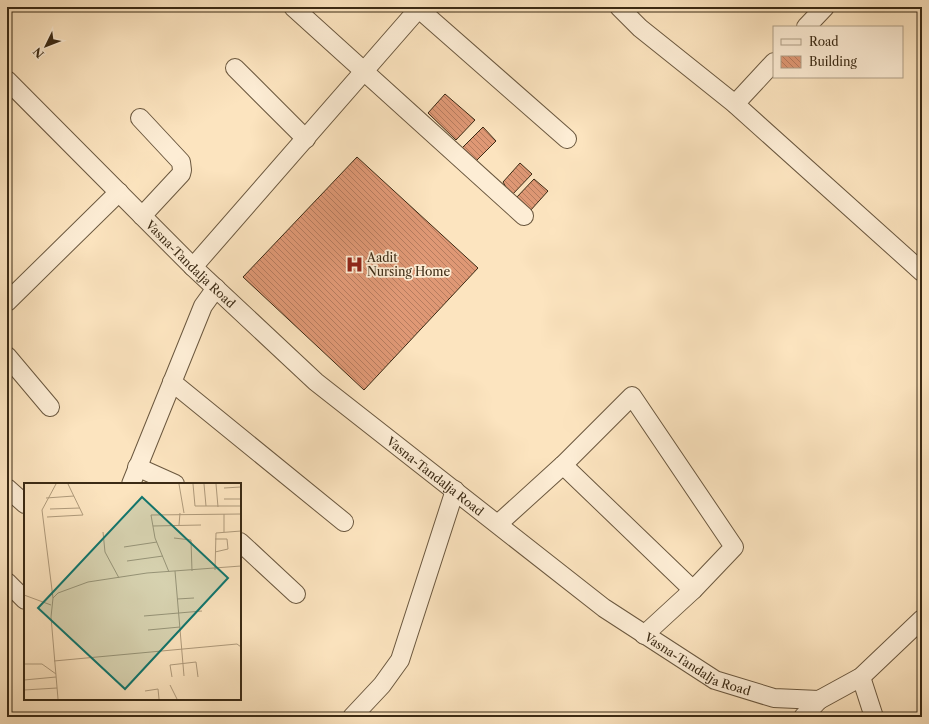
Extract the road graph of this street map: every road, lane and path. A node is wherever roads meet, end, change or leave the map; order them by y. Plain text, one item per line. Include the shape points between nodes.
1 (293, 7) edge
2 (619, 7) edge
3 (825, 7) edge
4 (420, 8) edge
5 (807, 26) edge
6 (773, 63) edge
7 (235, 68) dead end
8 (364, 73) junction
9 (10, 90) edge
10 (735, 104) junction
11 (140, 118) dead end
12 (306, 139) junction
13 (567, 139) dead end
14 (119, 192) junction
15 (142, 216) junction
16 (524, 216) dead end
17 (193, 267) junction
18 (922, 272) edge
19 (216, 288) junction
20 (7, 302) edge
21 (7, 356) edge
22 (172, 382) junction
23 (50, 407) dead end
24 (563, 465) junction
25 (137, 467) junction
26 (131, 483) edge
27 (172, 483) edge
28 (7, 488) edge
29 (455, 490) junction
30 (24, 503) edge
31 (344, 522) dead end
32 (498, 524) junction
33 (241, 543) edge
34 (7, 582) edge
35 (693, 590) junction
36 (296, 594) dead end
37 (24, 599) edge
38 (922, 619) edge
39 (644, 634) junction
40 (861, 677) junction
41 (819, 700) junction
42 (352, 717) edge
43 (803, 717) edge
44 (874, 717) edge

1 - 8 street
2 - 10 street via 640,28
3 - 5 street
4 - 8 street
4 - 13 street
6 - 10 street
7 - 12 street
8 - 12 street
8 - 16 street
9 - 14 street, Vasna-Tandalja Road
10 - 18 street
11 - 15 street via 181,162 182,170
12 - 17 street
14 - 15 street, Vasna-Tandalja Road
14 - 20 street
15 - 17 street, Vasna-Tandalja Road
17 - 19 street, Vasna-Tandalja Road
19 - 22 street via 203,306
19 - 29 street, Vasna-Tandalja Road via 316,382
21 - 23 street
22 - 25 street
22 - 31 street
24 - 32 street
24 - 35 street
24 - 35 street via 632,396 734,547
25 - 26 street
25 - 27 street
28 - 30 street
29 - 32 street, Vasna-Tandalja Road
29 - 42 street via 400,660 382,685
32 - 39 street, Vasna-Tandalja Road via 604,608
33 - 36 street
34 - 37 street
35 - 39 street
38 - 40 street
39 - 41 street, Vasna-Tandalja Road via 715,680 774,698
40 - 41 street
40 - 44 street
41 - 43 street

